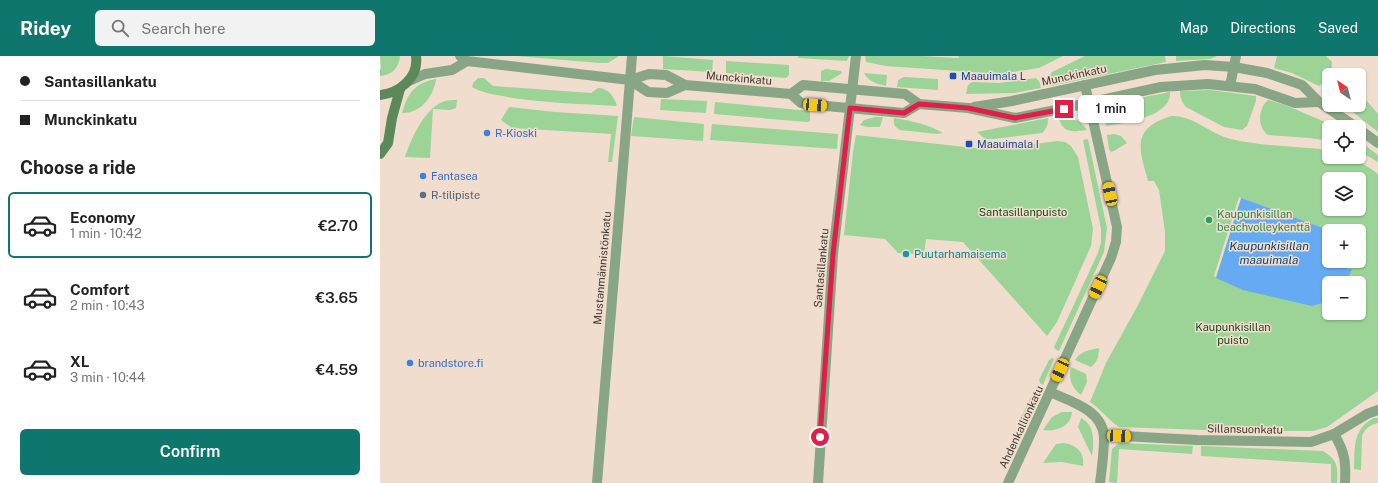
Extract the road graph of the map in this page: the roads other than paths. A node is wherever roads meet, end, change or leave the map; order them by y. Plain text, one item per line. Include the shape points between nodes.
1 (416, 56) edge
2 (632, 56) edge
3 (856, 56) edge
4 (1236, 56) edge
5 (464, 59) edge
6 (1234, 67) junction
7 (630, 80) junction
8 (409, 81) junction
9 (685, 85) junction
10 (1085, 85) junction
11 (1230, 86) junction
12 (400, 89) junction
13 (852, 89) junction
14 (791, 94) junction
15 (380, 95) edge
16 (1319, 102) junction
17 (1090, 103) junction
18 (919, 104) junction
19 (850, 108) junction
20 (968, 108) junction
21 (1346, 120) edge
22 (1366, 134) edge
23 (1378, 143) edge
24 (380, 154) edge
25 (1050, 392) junction
26 (1378, 410) edge
27 (1334, 434) junction
28 (1104, 435) junction
29 (597, 483) edge
30 (818, 483) edge
31 (1008, 483) edge
32 (1100, 483) edge
33 (1345, 483) edge

1 - 8 main road via 414,71
2 - 7 street, Mustanmännistönkatu
3 - 13 street, Santasillankatu
4 - 6 street
5 - 7 street, Munckinkatu
5 - 8 street, Munckinkatu via 452,70 426,74
6 - 10 street, Munckinkatu via 1172,68
6 - 11 street
6 - 16 street, Munckinkatu via 1267,73 1302,85
7 - 9 street, Munckinkatu via 648,74 666,75
7 - 9 street, Munckinkatu via 648,92 668,93
7 - 29 street, Mustanmännistönkatu
8 - 12 main road
9 - 14 street, Munckinkatu
10 - 17 street, Ahdenkallionkatu
10 - 20 street, Munckinkatu
11 - 16 street, Munckinkatu via 1263,91 1295,103
11 - 17 street, Munckinkatu via 1208,84 1161,87
12 - 15 main road
12 - 24 main road via 388,143
13 - 14 street, Munckinkatu via 803,85
13 - 18 street, Munckinkatu via 905,94
13 - 19 street, Santasillankatu
14 - 19 street, Munckinkatu via 801,103
16 - 21 street, Munckinkatu
17 - 20 street, Munckinkatu via 1015,118
17 - 25 street, Ahdenkallionkatu via 1117,227 1116,242
18 - 19 street, Munckinkatu via 904,113
18 - 20 street, Munckinkatu
19 - 30 street, Santasillankatu via 833,254
22 - 23 street
25 - 28 street via 1094,415
25 - 31 street, Ahdenkallionkatu
26 - 27 street, Sillansuonkatu
27 - 28 street, Sillansuonkatu via 1311,442
27 - 33 street via 1342,447 1346,464
28 - 32 street

